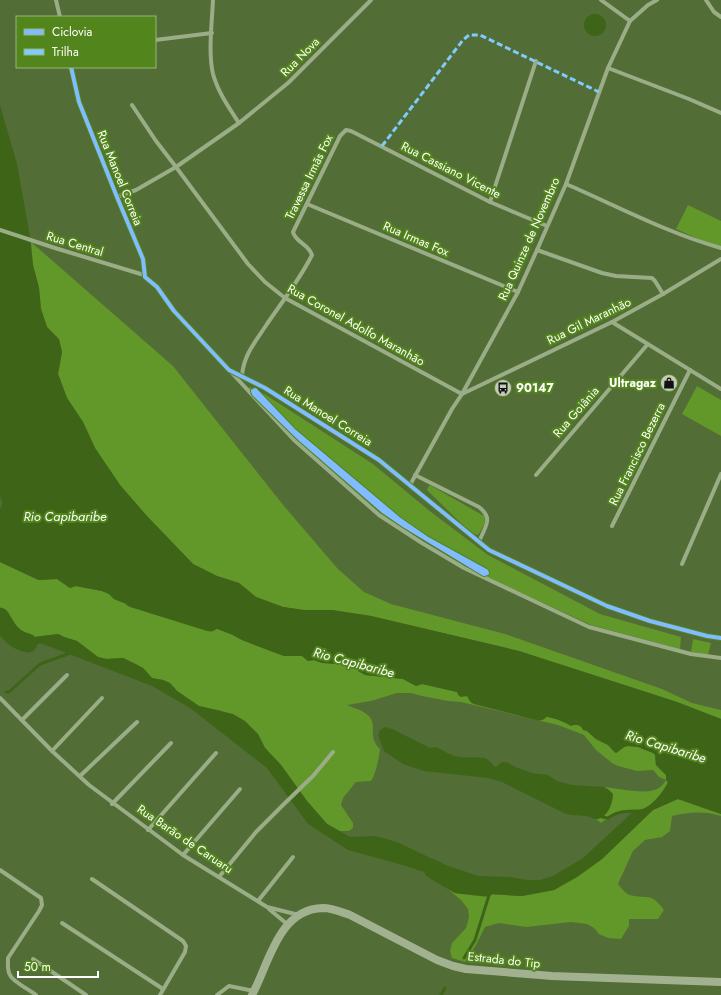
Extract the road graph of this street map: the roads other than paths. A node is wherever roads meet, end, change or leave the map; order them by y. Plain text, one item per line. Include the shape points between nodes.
1 (56, 0) edge
2 (213, 0) edge
3 (372, 0) edge
4 (601, 0) edge
5 (657, 0) edge
6 (706, 0) edge
7 (60, 16) edge
8 (721, 17) edge
9 (630, 21) junction
10 (212, 33) junction
11 (156, 40) edge
12 (536, 62) dead end
13 (71, 68) edge
14 (608, 68) junction
15 (132, 105) dead end
16 (721, 113) edge
17 (239, 123) junction
18 (346, 130) joint
19 (176, 167) junction
20 (566, 184) junction
21 (117, 197) junction
22 (490, 202) junction
23 (307, 204) junction
24 (547, 226) junction
25 (0, 230) edge
26 (721, 248) edge
27 (538, 250) junction
28 (721, 259) edge
29 (144, 275) junction
30 (518, 292) junction
31 (663, 294) junction
32 (285, 298) junction
33 (612, 322) junction
34 (648, 345) junction
35 (229, 370) junction
36 (690, 370) junction
37 (242, 375) junction
38 (721, 389) edge
39 (462, 394) junction
40 (721, 474) edge
41 (415, 475) junction
42 (536, 475) dead end
43 (410, 484) junction
44 (612, 526) dead end
45 (478, 542) junction
46 (682, 564) dead end
47 (721, 638) edge
48 (721, 658) edge
49 (67, 675) dead end
50 (0, 698) edge
51 (102, 698) dead end
52 (22, 720) junction
53 (137, 722) dead end
54 (171, 743) dead end
55 (52, 751) junction
56 (333, 752) dead end
57 (216, 753) dead end
58 (80, 776) junction
59 (240, 789) dead end
60 (112, 804) junction
61 (148, 830) junction
62 (183, 855) junction
63 (293, 857) dead end
64 (0, 870) edge
65 (219, 878) junction
66 (92, 879) dead end
67 (258, 901) junction
68 (267, 907) junction
69 (300, 915) junction
70 (62, 922) dead end
71 (287, 924) junction
72 (33, 959) dead end
73 (721, 982) edge
74 (163, 989) junction
75 (253, 993) edge
76 (36, 995) edge
77 (86, 995) edge
78 (160, 995) edge
79 (217, 995) edge

1 - 7 street
2 - 10 street
3 - 17 street, Rua Nova via 288,83
4 - 9 street
5 - 9 street, Rua Quinze de Novembro
6 - 8 street
9 - 14 street, Rua Quinze de Novembro
10 - 11 street
10 - 17 street via 213,74 226,104
12 - 22 street
13 - 21 street, Rua Manoel Correia via 79,102
14 - 16 street
14 - 20 street, Rua Quinze de Novembro
15 - 19 street, Rua Coronel Adolfo Maranhão
17 - 19 street, Rua Nova
18 - 22 street, Rua Cassiano Vicente
18 - 23 street, Travessa Irmãs Fox via 340,136
19 - 21 street, Rua Nova via 136,190
19 - 32 street, Rua Coronel Adolfo Maranhão via 248,264
20 - 24 street, Rua Quinze de Novembro
20 - 26 street via 671,230
21 - 29 street, Rua Manoel Correia via 143,259
22 - 24 street, Rua Cassiano Vicente
23 - 30 street, Rua Irmas Fox
23 - 32 street, Travessa Irmãs Fox via 294,235 312,252
24 - 27 street, Rua Quinze de Novembro
25 - 29 street, Rua Central
27 - 30 street, Rua Quinze de Novembro
27 - 31 street via 602,273 630,278 652,278
28 - 31 street, Rua Gil Maranhão
29 - 35 street, Rua Manoel Correia via 157,287 194,334
30 - 39 street, Rua Quinze de Novembro
31 - 33 street, Rua Gil Maranhão
32 - 37 street via 250,348 244,359
32 - 39 street, Rua Coronel Adolfo Maranhão
33 - 34 street
33 - 39 street, Rua Gil Maranhão
34 - 36 street
34 - 42 street, Rua Goiânia
35 - 37 street, Rua Manoel Correia
35 - 48 street via 294,440 379,515 422,543 471,571 589,627 691,654
36 - 38 street
36 - 44 street, Rua Francisco Bezerra
37 - 43 street, Rua Manoel Correia via 379,460
39 - 41 street, Rua Quinze de Novembro
40 - 46 street
41 - 43 street, Rua Quinze de Novembro
41 - 45 street via 479,506 485,512 487,520
43 - 45 street, Rua Manoel Correia
45 - 47 street, Rua Manoel Correia via 502,557 607,606 650,621
49 - 52 street
50 - 52 street, Rua Barão de Caruaru
51 - 55 street
52 - 55 street, Rua Barão de Caruaru
53 - 58 street
54 - 60 street
55 - 58 street, Rua Barão de Caruaru
56 - 65 street via 313,776 256,832
57 - 61 street
58 - 60 street, Rua Barão de Caruaru
59 - 62 street
60 - 61 street, Rua Barão de Caruaru
61 - 62 street, Rua Barão de Caruaru
62 - 65 street, Rua Barão de Caruaru
63 - 67 street
64 - 76 street via 41,898 42,905 39,911 8,958 10,975
65 - 67 street, Rua Barão de Caruaru
66 - 74 street via 183,941 186,946 185,952
67 - 68 street, Rua Barão de Caruaru
68 - 69 street, Rua Barão de Caruaru
68 - 71 street
69 - 71 street
69 - 73 street, Estrada do Tip via 324,908 336,910 437,960 466,969 552,976
70 - 74 street
71 - 75 street via 271,951
72 - 77 street
74 - 78 street
75 - 79 street via 229,986

